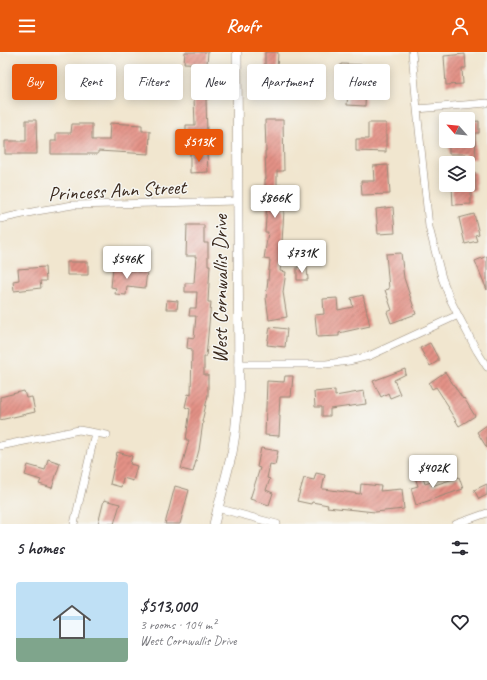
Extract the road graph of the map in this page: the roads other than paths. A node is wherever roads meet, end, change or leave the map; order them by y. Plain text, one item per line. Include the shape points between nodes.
1 (237, 52) edge
2 (412, 52) edge
3 (487, 103) edge
4 (417, 109) junction
5 (237, 201) junction
6 (0, 219) edge
7 (458, 315) junction
8 (238, 364) junction
9 (487, 367) edge
10 (96, 433) junction
11 (106, 435) dead end
12 (0, 446) edge
13 (218, 508) junction
14 (487, 513) edge
15 (74, 524) edge
16 (214, 524) edge
17 (277, 524) edge
18 (456, 524) edge

1 - 5 street, West Cornwallis Drive
2 - 4 street
3 - 4 street
4 - 7 street via 429,227 442,278
5 - 6 street, Princess Ann Street via 73,205
5 - 8 street, West Cornwallis Drive
7 - 8 street via 369,356 349,361 326,364
7 - 9 street
8 - 13 street, West Cornwallis Drive via 239,393 235,434
10 - 11 street
10 - 12 street via 79,430
10 - 15 street
13 - 16 street, West Cornwallis Drive
13 - 17 street
14 - 18 street

